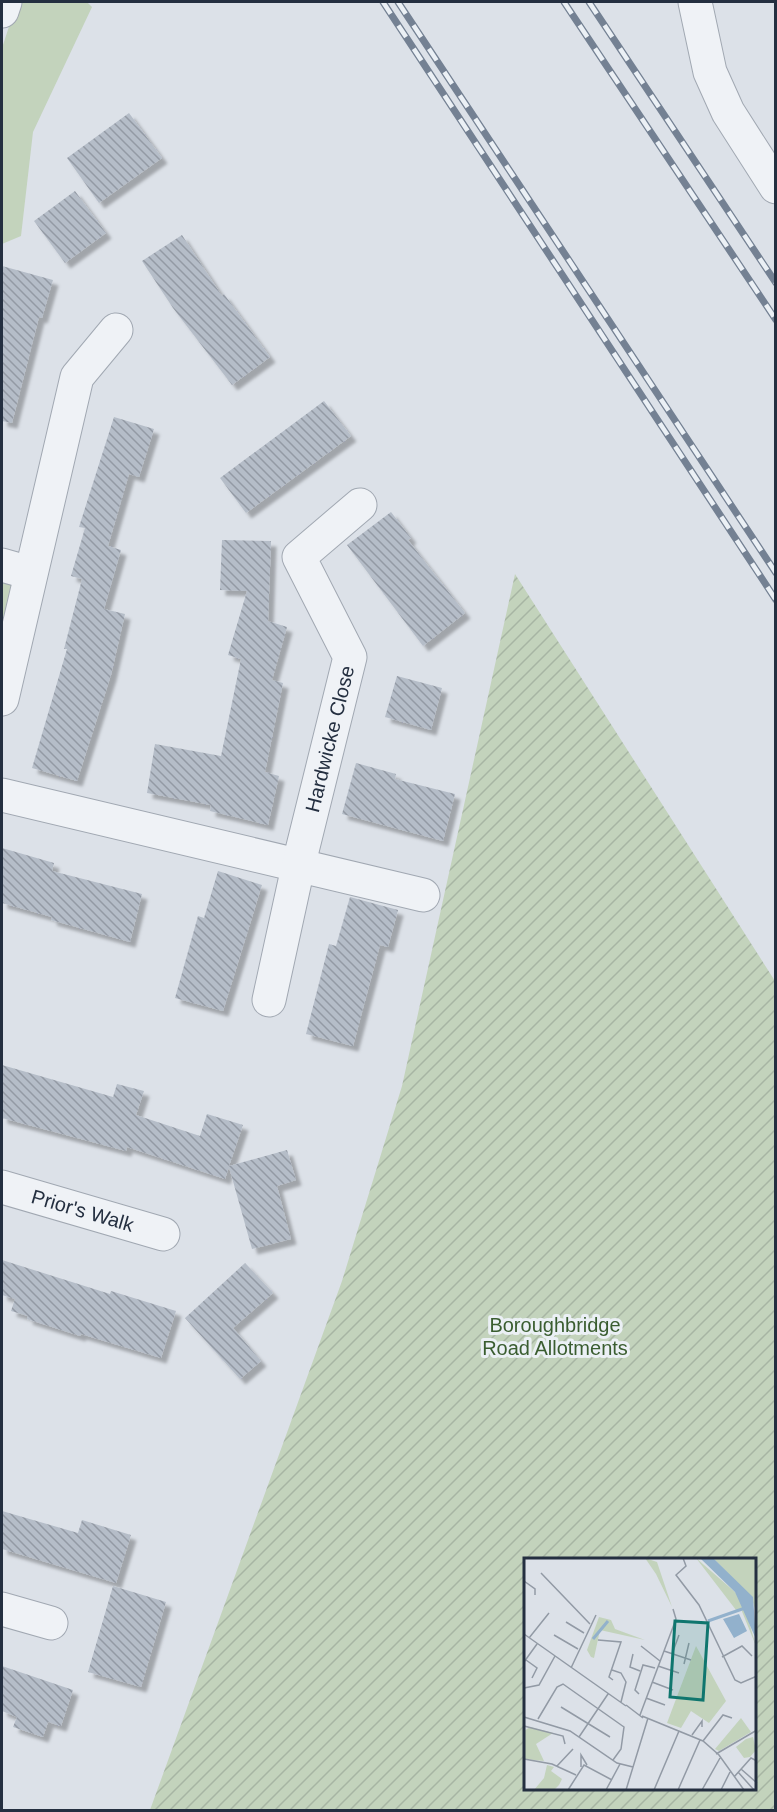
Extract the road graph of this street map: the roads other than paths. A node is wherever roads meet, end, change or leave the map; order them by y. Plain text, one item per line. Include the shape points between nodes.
1 (5, 2) edge
2 (695, 2) edge
3 (2, 11) edge
4 (776, 187) edge
5 (116, 330) dead end
6 (360, 505) dead end
7 (16, 569) edge
8 (2, 699) edge
9 (2, 795) edge
10 (298, 867) junction
11 (423, 895) dead end
12 (269, 1000) dead end
13 (2, 1187) edge
14 (163, 1234) dead end
15 (2, 1609) edge
16 (51, 1623) dead end

1 - 3 street
2 - 4 street via 710,72 728,112
5 - 7 street via 77,376
6 - 10 street, Hardwicke Close via 298,556 350,657
7 - 8 street
9 - 10 street
10 - 11 street
10 - 12 street
13 - 14 street, Prior's Walk
15 - 16 street

